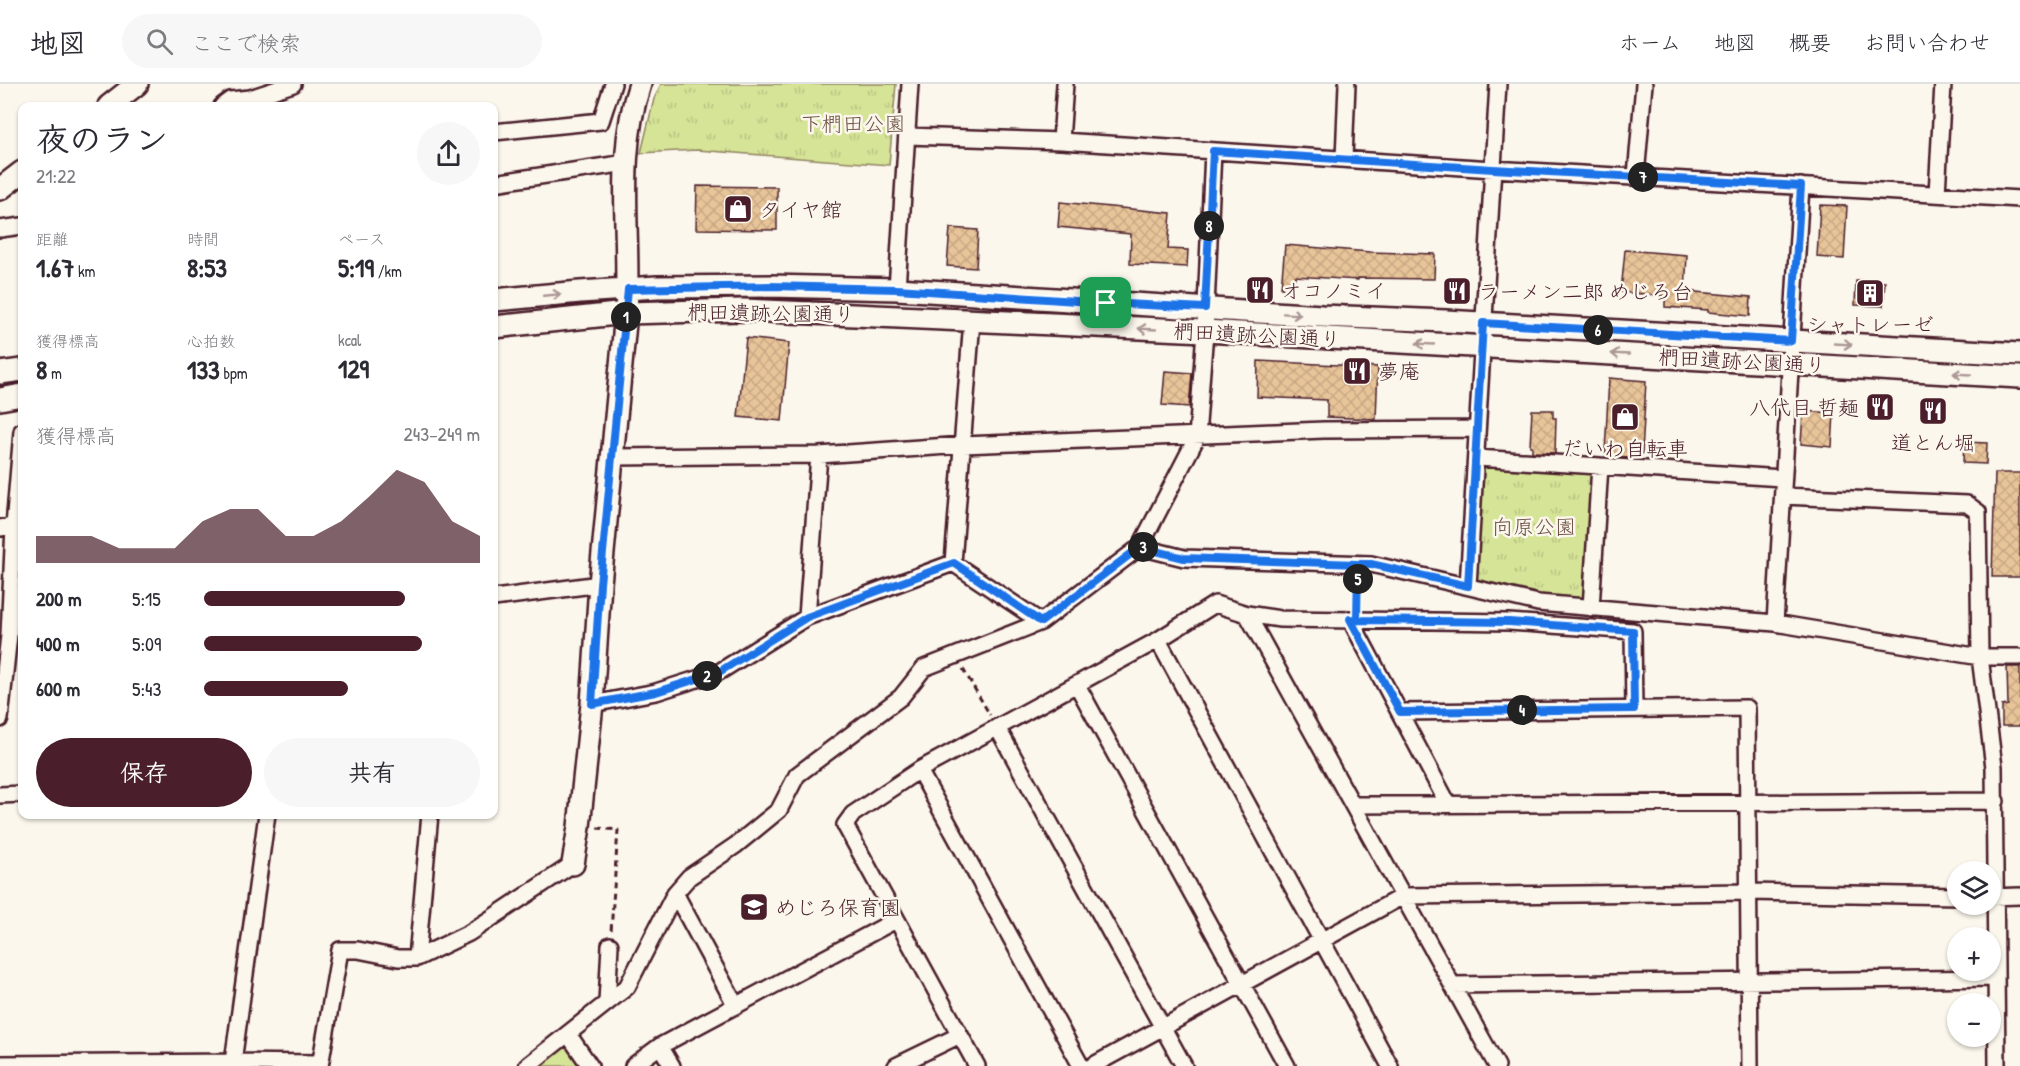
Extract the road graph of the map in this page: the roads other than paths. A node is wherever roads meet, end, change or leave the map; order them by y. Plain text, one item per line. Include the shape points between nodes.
1 (136, 84) edge
2 (231, 84) edge
3 (293, 84) edge
4 (613, 84) edge
5 (640, 84) edge
6 (910, 84) edge
7 (1065, 84) edge
8 (1347, 84) edge
9 (1498, 84) edge
10 (1644, 84) edge
11 (1943, 84) edge
12 (114, 102) edge
13 (226, 102) edge
14 (231, 102) edge
15 (498, 132) edge
16 (907, 136) junction
17 (1061, 141) junction
18 (1213, 151) junction
19 (1344, 159) junction
20 (626, 163) junction
21 (1493, 169) junction
22 (18, 175) edge
23 (1636, 176) junction
24 (498, 182) edge
25 (1801, 186) junction
26 (0, 189) edge
27 (1937, 194) junction
28 (2020, 199) edge
29 (18, 227) edge
30 (0, 229) edge
31 (628, 289) junction
32 (897, 289) junction
33 (498, 300) edge
34 (1205, 308) junction
35 (626, 314) junction
36 (972, 320) junction
37 (1483, 323) junction
38 (498, 327) edge
39 (1205, 331) junction
40 (1791, 341) junction
41 (1482, 347) junction
42 (2020, 354) edge
43 (1790, 364) junction
44 (18, 371) edge
45 (0, 374) edge
46 (2020, 377) edge
47 (18, 396) edge
48 (0, 399) edge
49 (1477, 429) junction
50 (1197, 437) junction
51 (963, 445) junction
52 (819, 455) junction
53 (613, 457) junction
54 (1477, 458) junction
55 (1600, 465) junction
56 (18, 469) edge
57 (1782, 478) junction
58 (1783, 496) junction
59 (12, 526) edge
60 (1140, 547) junction
61 (954, 563) junction
62 (600, 584) junction
63 (1468, 586) junction
64 (498, 597) edge
65 (1592, 608) junction
66 (1247, 614) junction
67 (807, 617) junction
68 (1353, 619) junction
69 (1041, 622) junction
70 (1775, 624) junction
71 (16, 634) edge
72 (1158, 640) junction
73 (1980, 657) junction
74 (2020, 657) edge
75 (1077, 685) junction
76 (592, 704) junction
77 (1634, 709) junction
78 (1400, 712) junction
79 (0, 719) edge
80 (997, 727) junction
81 (919, 770) junction
82 (18, 794) edge
83 (0, 795) edge
84 (1996, 801) junction
85 (1749, 802) junction
86 (1449, 804) junction
87 (1353, 805) junction
88 (266, 819) edge
89 (430, 819) edge
90 (1995, 861) edge
91 (573, 864) joint
92 (1749, 892) junction
93 (675, 893) junction
94 (1404, 896) junction
95 (1947, 896) edge
96 (2020, 896) edge
97 (2001, 897) edge
98 (896, 920) junction
99 (1322, 941) junction
100 (610, 945) road end
101 (417, 958) junction
102 (1947, 979) edge
103 (1750, 981) junction
104 (1996, 981) edge
105 (1242, 985) junction
106 (1452, 985) junction
107 (607, 1003) junction
108 (736, 1006) junction
109 (1163, 1028) junction
110 (568, 1034) junction
111 (960, 1035) junction
112 (660, 1046) junction
113 (233, 1062) junction
114 (0, 1064) edge
115 (28, 1065) edge
116 (320, 1065) edge
117 (527, 1066) edge
118 (590, 1066) edge
119 (633, 1066) edge
120 (672, 1066) edge
121 (897, 1066) edge
122 (977, 1066) edge
123 (1081, 1066) edge
124 (1092, 1066) edge
125 (1184, 1066) edge
126 (1287, 1066) edge
127 (1390, 1066) edge
128 (1497, 1066) edge
129 (1750, 1066) edge
130 (1997, 1066) edge

1 - 12 street
2 - 13 street
3 - 14 street
4 - 15 street via 601,121
5 - 20 street
6 - 16 street
7 - 17 street
8 - 19 street
9 - 21 street
10 - 23 street
11 - 27 street
16 - 17 street
16 - 32 street
17 - 18 street
18 - 19 street
18 - 34 street
19 - 21 street
20 - 24 street
20 - 31 street
21 - 23 street
21 - 37 street
22 - 26 street
23 - 25 street
25 - 27 street
25 - 40 street
27 - 28 street
29 - 30 street
31 - 32 street, 椚田遺跡公園通り
33 -> 31 street, 椚田遺跡公園通り
31 - 35 street
32 - 34 street, 椚田遺跡公園通り
34 -> 37 street, 椚田遺跡公園通り
34 - 39 street
35 - 36 street, 椚田遺跡公園通り via 743,310
35 - 38 street, 椚田遺跡公園通り
35 - 53 street
39 -> 36 street, 椚田遺跡公園通り
36 - 51 street
37 - 40 street, 椚田遺跡公園通り
37 - 41 street
41 -> 39 street, 椚田遺跡公園通り
39 - 50 street
40 -> 42 street, 椚田遺跡公園通り
40 - 43 street
43 -> 41 street, 椚田遺跡公園通り
41 - 49 street
46 -> 43 street, 椚田遺跡公園通り
43 - 57 street
44 - 45 street
47 - 48 street
49 - 50 street via 1324,430
49 - 54 street
50 - 51 street
50 - 60 street
51 - 52 street
51 - 61 street
52 - 53 street
52 - 67 street
53 - 62 street
54 - 55 street
54 - 63 street
55 - 57 street
55 - 65 street
56 - 59 street
57 - 58 street
58 - 70 street
58 - 73 street via 1967,504 1978,512
59 - 71 street
60 - 63 street via 1184,558 1371,564
60 - 69 street
61 - 67 street
61 - 69 street
62 - 64 street
62 - 76 street
63 - 65 street via 1538,603
65 - 70 street
66 - 68 street via 1280,619
66 - 72 street via 1215,604
66 - 87 street
67 - 76 street via 719,672 656,692
68 - 77 street via 1509,622 1633,631
68 - 78 street
69 - 93 street via 924,668 901,697 797,775 779,810 689,877
70 - 73 street
71 - 79 street
72 - 75 street
72 - 99 street
73 - 74 street
73 - 84 street
75 - 80 street
75 - 105 street
76 - 91 street
77 - 78 street
77 - 85 street via 1748,708
78 - 86 street
80 - 81 street
80 - 109 street
81 - 98 street via 853,814 845,825
81 - 123 street
82 - 83 street
84 - 85 street
84 - 90 street
85 - 86 street
85 - 92 street
86 - 87 street
87 - 94 street
88 - 113 street
89 - 101 street
91 - 101 street via 468,933
92 - 94 street
92 - 95 street
92 - 103 street
93 - 107 street via 627,987
93 - 108 street
94 - 99 street
94 - 106 street
96 - 97 street
98 - 108 street
98 - 111 street
99 - 105 street
99 - 127 street
100 - 107 street
101 - 116 street via 340,950
102 - 103 street
103 - 106 street
103 - 129 street
104 - 130 street
105 - 109 street
105 - 126 street
106 - 128 street
107 - 110 street
108 - 112 street
109 - 124 street
109 - 125 street
110 - 117 street
110 - 118 street
111 - 121 street
111 - 122 street
112 - 119 street
112 - 120 street
113 - 115 street
113 - 116 street
114 - 115 street

